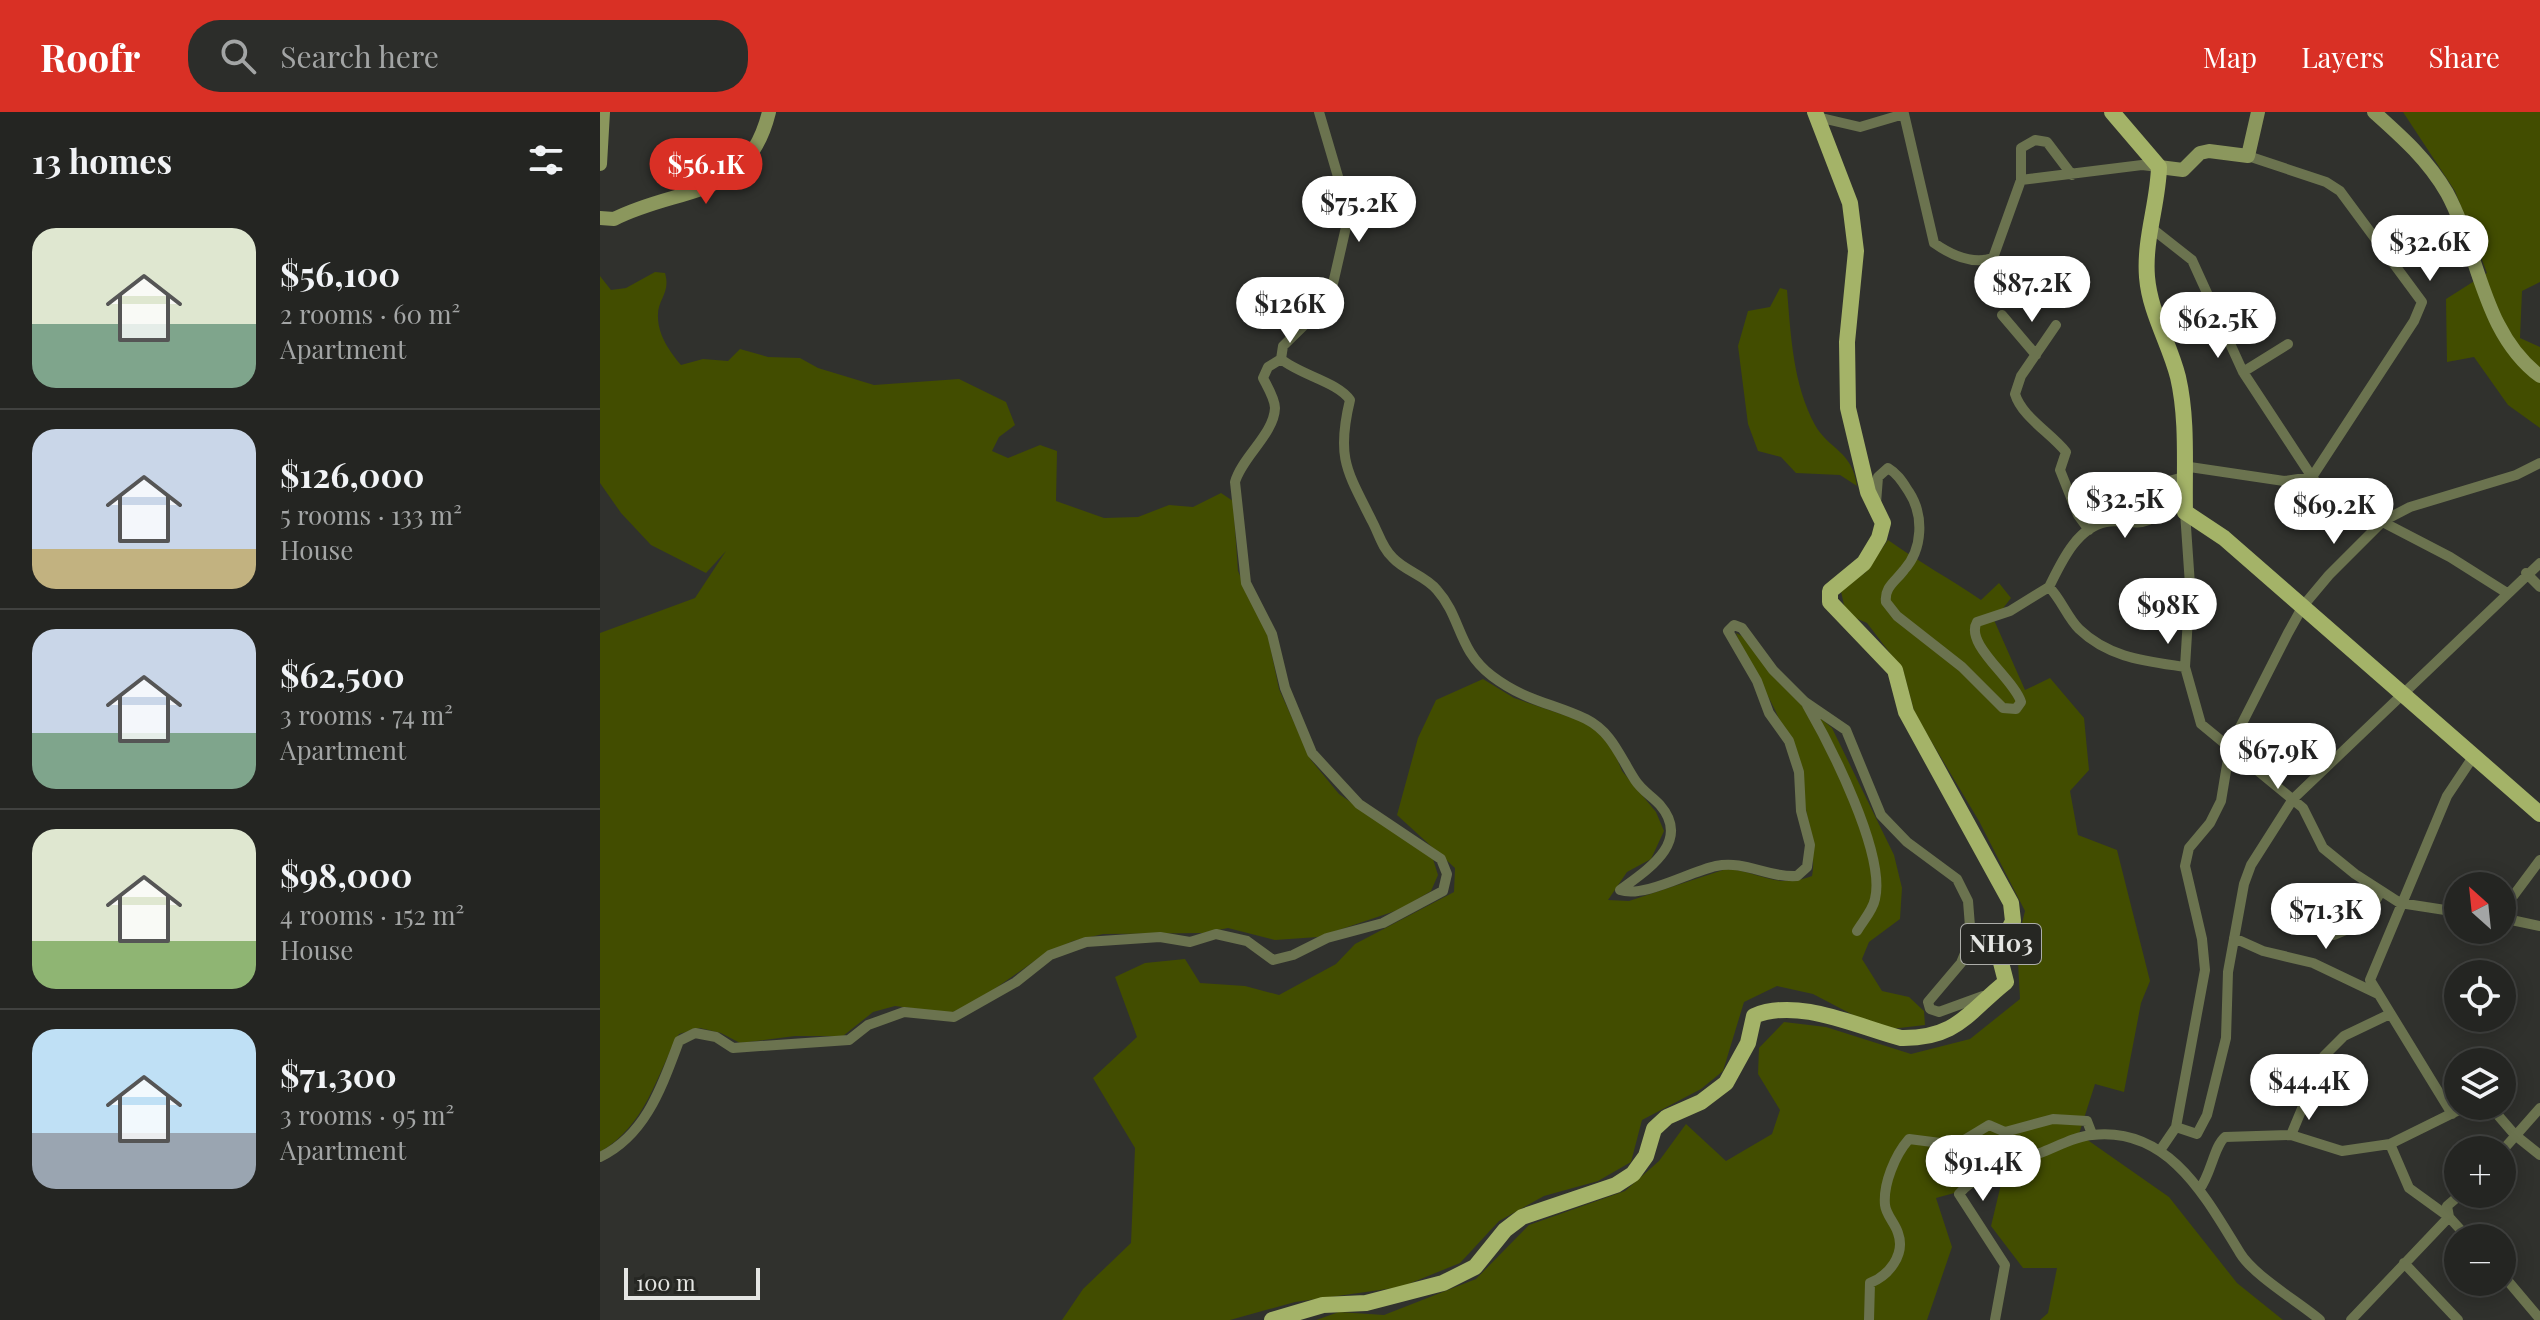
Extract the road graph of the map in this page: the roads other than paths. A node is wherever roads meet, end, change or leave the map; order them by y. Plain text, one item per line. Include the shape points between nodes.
1 (603, 112) edge
2 (769, 112) edge
3 (1319, 112) edge
4 (2112, 112) edge
5 (2258, 112) edge
6 (2374, 112) edge
7 (1816, 115) edge
8 (2248, 156) junction
9 (600, 164) edge
10 (2159, 167) junction
11 (2072, 175) junction
12 (2021, 180) junction
13 (600, 218) edge
14 (2150, 227) junction
15 (2002, 315) dead end
16 (2056, 325) dead end
17 (2288, 344) dead end
18 (2036, 355) junction
19 (1281, 359) junction
20 (2243, 372) junction
21 (2540, 376) edge
22 (2540, 463) edge
23 (2184, 471) junction
24 (2312, 477) junction
25 (1876, 505) junction
26 (2185, 512) junction
27 (2383, 521) junction
28 (2089, 530) junction
29 (2540, 563) edge
30 (2526, 573) junction
31 (2049, 587) junction
32 (2540, 587) edge
33 (2507, 593) junction
34 (2303, 606) junction
35 (2185, 667) junction
36 (2402, 692) junction
37 (1805, 702) junction
38 (2230, 747) junction
39 (2473, 757) junction
40 (2293, 799) junction
41 (2540, 814) edge
42 (2540, 860) edge
43 (2381, 891) junction
44 (2516, 892) edge
45 (2400, 903) junction
46 (2444, 910) edge
47 (2516, 921) edge
48 (2540, 926) edge
49 (1857, 931) dead end
50 (2334, 935) dead end
51 (2234, 938) junction
52 (2205, 970) junction
53 (2228, 972) junction
54 (1993, 992) junction
55 (2378, 994) junction
56 (2390, 1014) junction
57 (2444, 1101) edge
58 (2540, 1108) edge
59 (2444, 1118) edge
60 (2502, 1120) edge
61 (2176, 1127) junction
62 (2092, 1134) junction
63 (2291, 1135) junction
64 (2515, 1135) junction
65 (2390, 1144) junction
66 (2161, 1149) junction
67 (2540, 1155) edge
68 (600, 1157) edge
69 (2199, 1190) junction
70 (2447, 1208) edge
71 (2449, 1217) junction
72 (2455, 1224) edge
73 (2404, 1263) junction
74 (2516, 1291) edge
75 (2540, 1319) edge
76 (1272, 1320) edge
77 (1869, 1320) edge
78 (1995, 1320) edge
79 (2320, 1320) edge
80 (2351, 1320) edge
81 (2458, 1320) edge

1 - 9 main road
2 - 13 main road via 756,145 732,176 614,219
3 - 19 street via 1349,214 1329,301 1283,346
4 - 10 main road
5 - 8 main road
6 - 21 main road via 2429,164 2461,224 2478,280 2504,335
7 - 12 street via 1860,127 1904,114 1934,243 1966,259 1993,258
7 - 25 main road, NH03 via 1850,203 1856,251 1847,342 1848,408 1868,492
8 - 10 main road via 2209,151 2183,170
8 - 24 street via 2340,191 2422,302
10 - 11 street
10 - 14 main road
11 - 12 street
11 - 12 street via 2047,142 2035,140 2021,148
14 - 20 street via 2192,260
14 - 23 main road via 2149,287 2177,376
15 - 18 street
16 - 18 street
17 - 20 street
18 - 28 street via 2015,394 2022,410 2068,455 2060,470
19 - 37 street via 1350,400 1342,437 1349,478 1394,560 1436,588 1471,656 1527,699 1587,719 1606,733 1646,795 1660,804 1671,839 1663,856 1620,890 1642,893 1685,873 1721,865 1743,864 1780,877 1797,876 1807,867 1810,845 1799,772 1789,741 1728,631 1734,625
19 - 68 street via 1263,378 1275,406 1272,419 1239,467 1235,482 1246,583 1272,634 1285,688 1312,753 1359,804 1441,859 1447,874 1443,891 1383,923 1273,960 1247,941 1216,934 1190,942 1160,937 1086,942 1050,955 1016,982 954,1017 904,1012 877,1020 849,1040 769,1046 733,1048 695,1033 679,1041 656,1100 638,1127 620,1148
20 - 24 street
22 - 27 street
23 - 24 street via 2284,481
23 - 26 main road
23 - 28 street via 2157,484 2149,520 2107,521
24 - 27 street via 2323,491
25 - 31 street via 1878,477 1888,468 1917,503 1919,521 1913,556 1889,587 1886,602 2003,708 2016,709 2021,702 2017,688 1985,653 1974,628 1983,618 2010,611
25 - 54 main road, NH03 via 1883,523 1879,538 1864,563 1830,591 1830,602 1895,670 1912,726 2011,903 2013,921 1998,951 2006,982
26 - 34 main road
26 - 35 street via 2190,585
27 - 33 street
27 - 34 street
28 - 31 street via 2077,540
29 - 30 street
30 - 32 street
30 - 33 street
31 - 35 street via 2077,627 2095,642 2121,656
33 - 36 street
34 - 36 main road
34 - 38 street
35 - 38 street via 2201,724
36 - 39 main road
36 - 40 street
37 - 49 street via 1830,742 1873,848 1875,899
37 - 54 street via 1846,730 1881,815 1957,879 1968,901 1971,939 1961,963 1928,1002 1930,1009 1939,1012
38 - 40 street
38 - 52 street via 2221,801 2189,848 2185,866
39 - 41 main road
39 - 45 street via 2447,796
40 - 43 street via 2323,848
40 - 51 street via 2251,865
42 - 44 street
43 - 45 street
43 - 50 street via 2363,923
45 - 46 street
45 - 55 street via 2370,980
47 - 48 street
51 - 53 street
51 - 55 street via 2313,963
52 - 53 street
52 - 61 street
53 - 61 street via 2226,1038 2207,1115 2197,1134
54 - 76 main road, NH03 via 1956,1026 1915,1038 1789,1011 1754,1016 1748,1043 1726,1083 1654,1129 1646,1156 1616,1185 1522,1217 1475,1267 1443,1283
55 - 56 street
56 - 57 street
56 - 63 street via 2344,1036 2324,1056
58 - 64 street
59 - 65 street
60 - 64 street
61 - 66 street
62 - 66 street via 2136,1139
62 - 77 street via 2087,1121 2053,1119 2005,1132 1989,1125 1956,1145 1909,1139 1884,1199 1900,1238 1898,1253 1892,1269 1870,1283
62 - 78 street via 1991,1172 1959,1194 2005,1265
63 - 65 street via 2342,1151
63 - 69 street via 2225,1137
64 - 67 street
65 - 71 street via 2409,1188
66 - 69 street
69 - 79 street via 2241,1255
70 - 71 street
71 - 72 street
71 - 73 street
73 - 80 street
73 - 81 street
74 - 75 street

